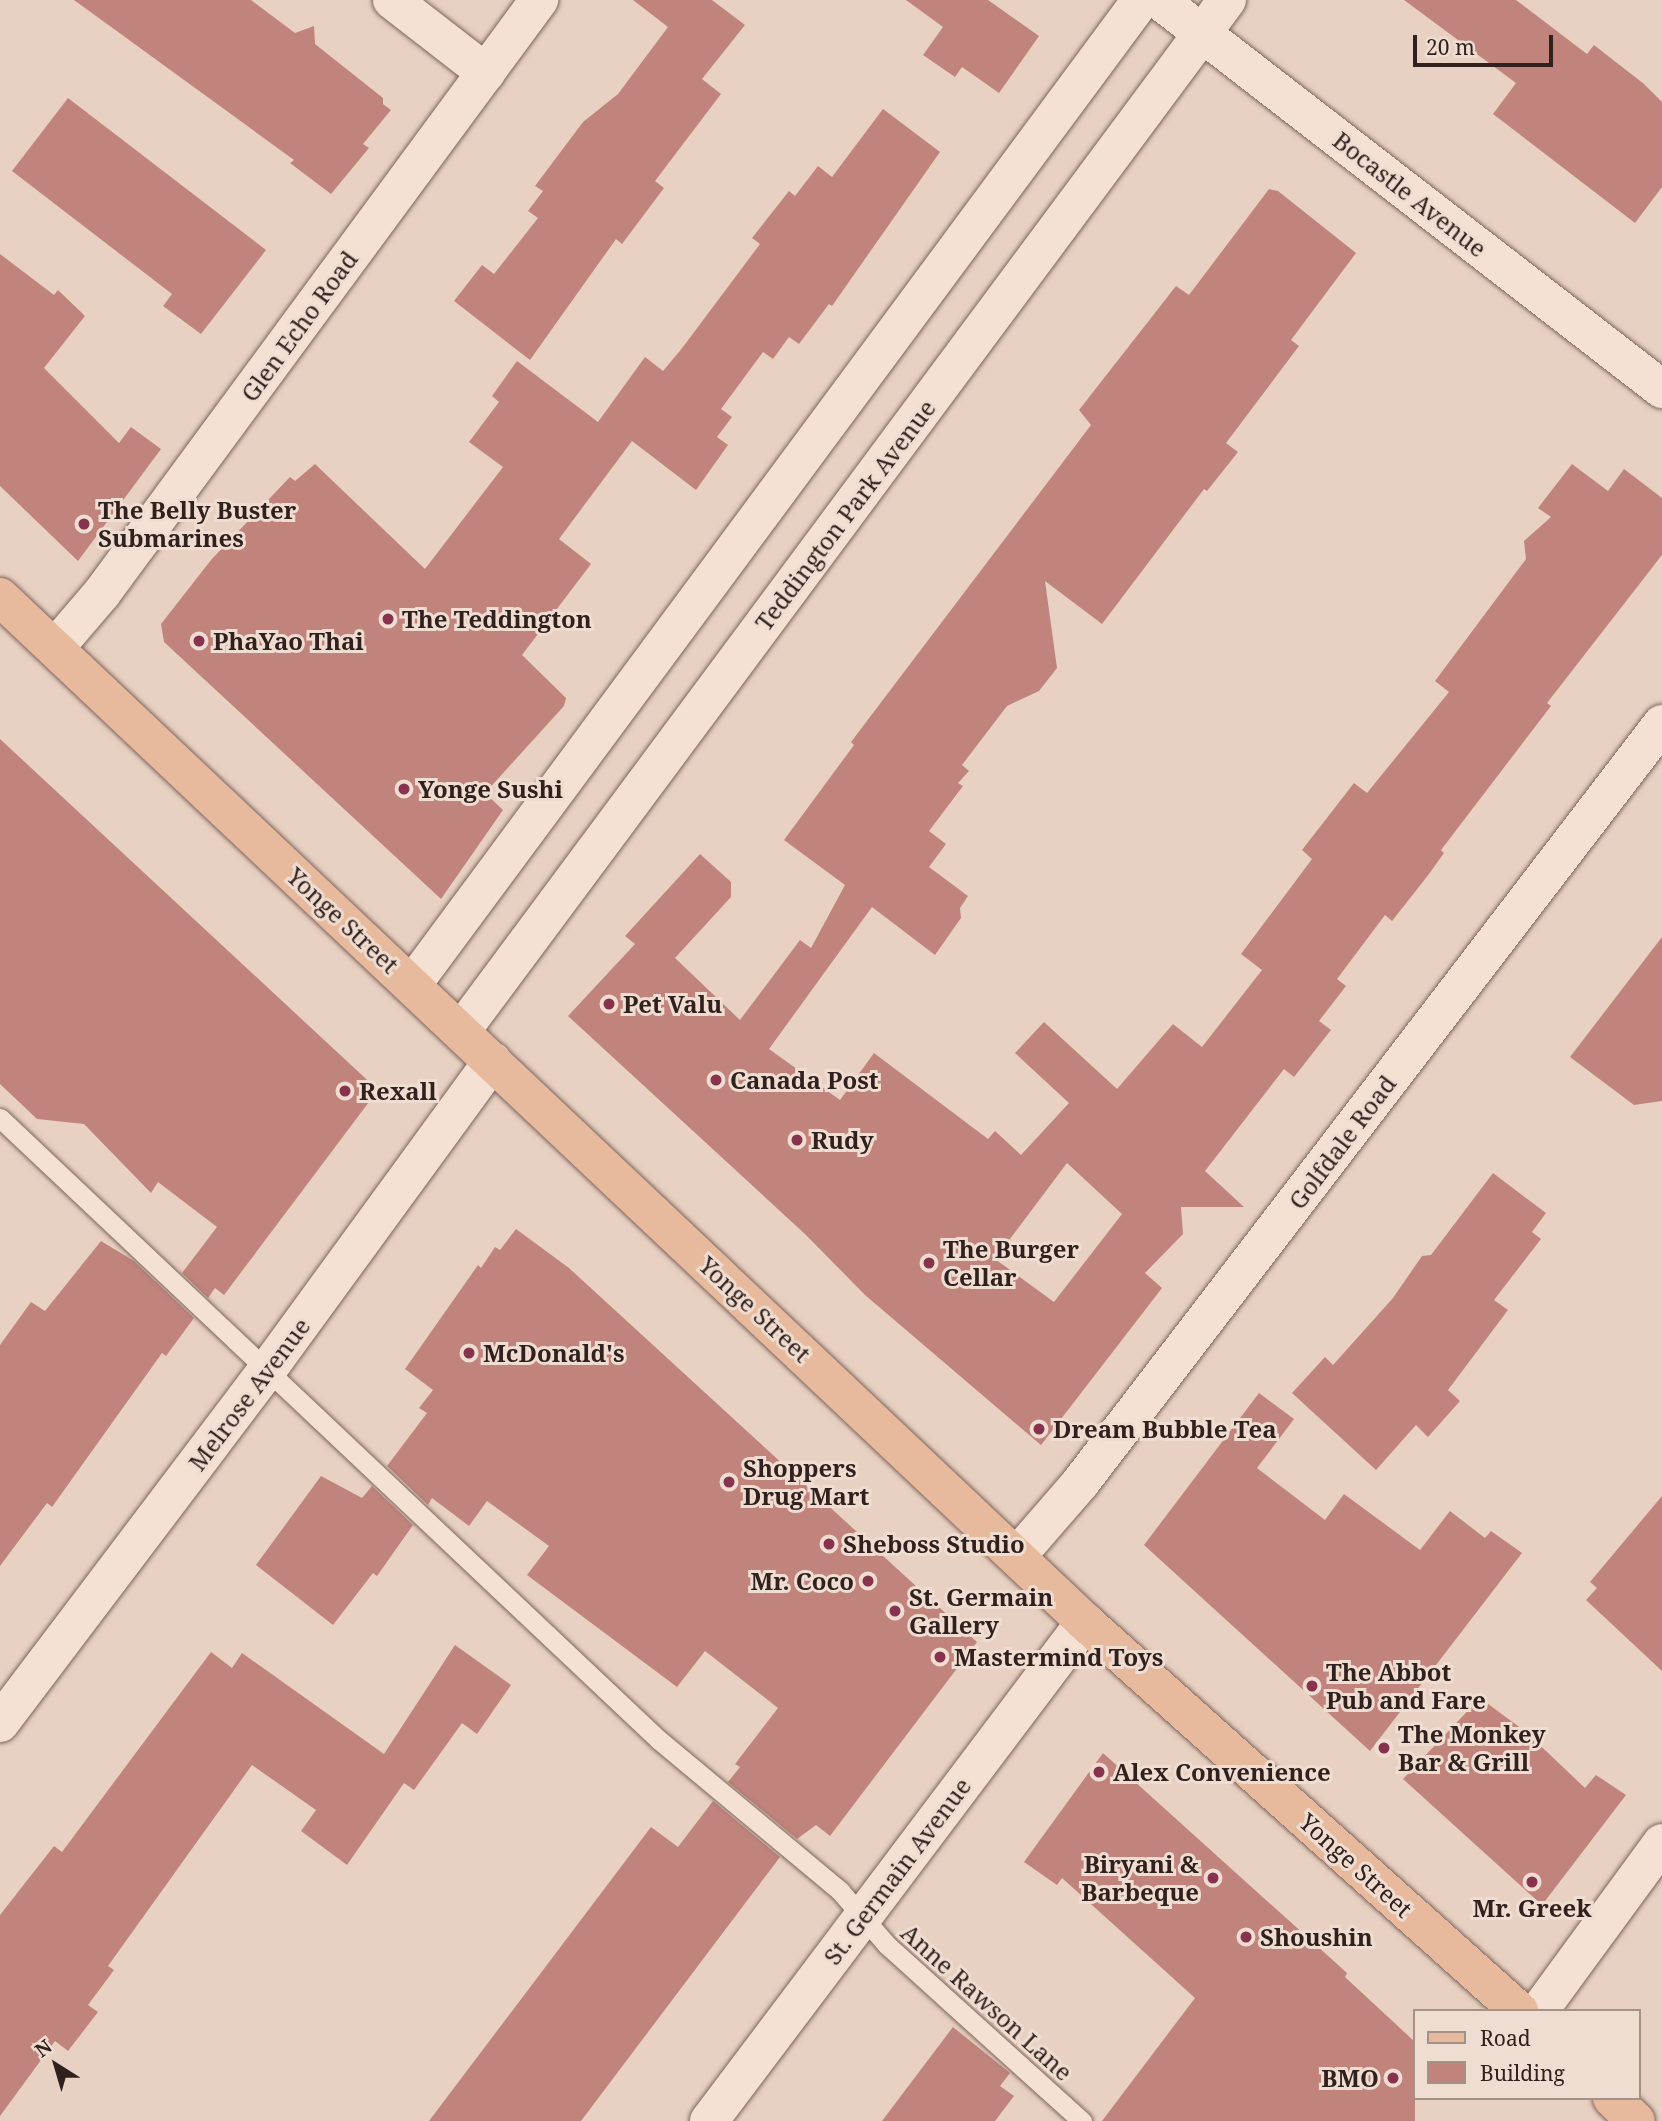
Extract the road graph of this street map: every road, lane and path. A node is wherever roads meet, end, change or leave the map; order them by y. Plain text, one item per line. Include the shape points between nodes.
1 (392, 0) edge
2 (539, 0) edge
3 (1141, 0) edge
4 (1159, 0) edge
5 (1227, 0) edge
6 (1202, 34) junction
7 (486, 73) junction
8 (1662, 389) edge
9 (0, 597) edge
10 (55, 648) junction
11 (1662, 724) edge
12 (412, 985) junction
13 (462, 1030) junction
14 (492, 1061) junction
15 (0, 1118) edge
16 (268, 1368) junction
17 (1017, 1556) junction
18 (1085, 1622) junction
19 (0, 1723) edge
20 (1662, 1843) edge
21 (862, 1916) junction
22 (1517, 2009) edge
23 (1540, 2009) edge
24 (1614, 2100) edge
25 (709, 2121) edge
26 (1082, 2121) edge
27 (1636, 2121) edge

1 - 7 street
2 - 7 street, Glen Echo Road
3 - 12 street
4 - 6 street, Bocastle Avenue
5 - 6 street, Teddington Park Avenue
6 - 8 street, Bocastle Avenue
6 - 13 street, Teddington Park Avenue
7 - 10 street, Glen Echo Road via 102,593
9 - 10 main road, Yonge Street
10 - 12 main road, Yonge Street
11 - 17 street, Golfdale Road via 1081,1482
12 - 13 main road, Yonge Street
13 - 14 main road, Yonge Street
14 - 16 street, Melrose Avenue
14 - 17 main road, Yonge Street
15 - 16 lane, Anne Rawson Lane
16 - 19 street, Melrose Avenue
16 - 21 lane, Anne Rawson Lane via 659,1740 840,1891
17 - 18 main road, Yonge Street
18 - 21 street, St. Germain Avenue
18 - 22 main road, Yonge Street
20 - 23 street
21 - 25 street, St. Germain Avenue
21 - 26 lane, Anne Rawson Lane via 887,1945
24 - 27 main road

